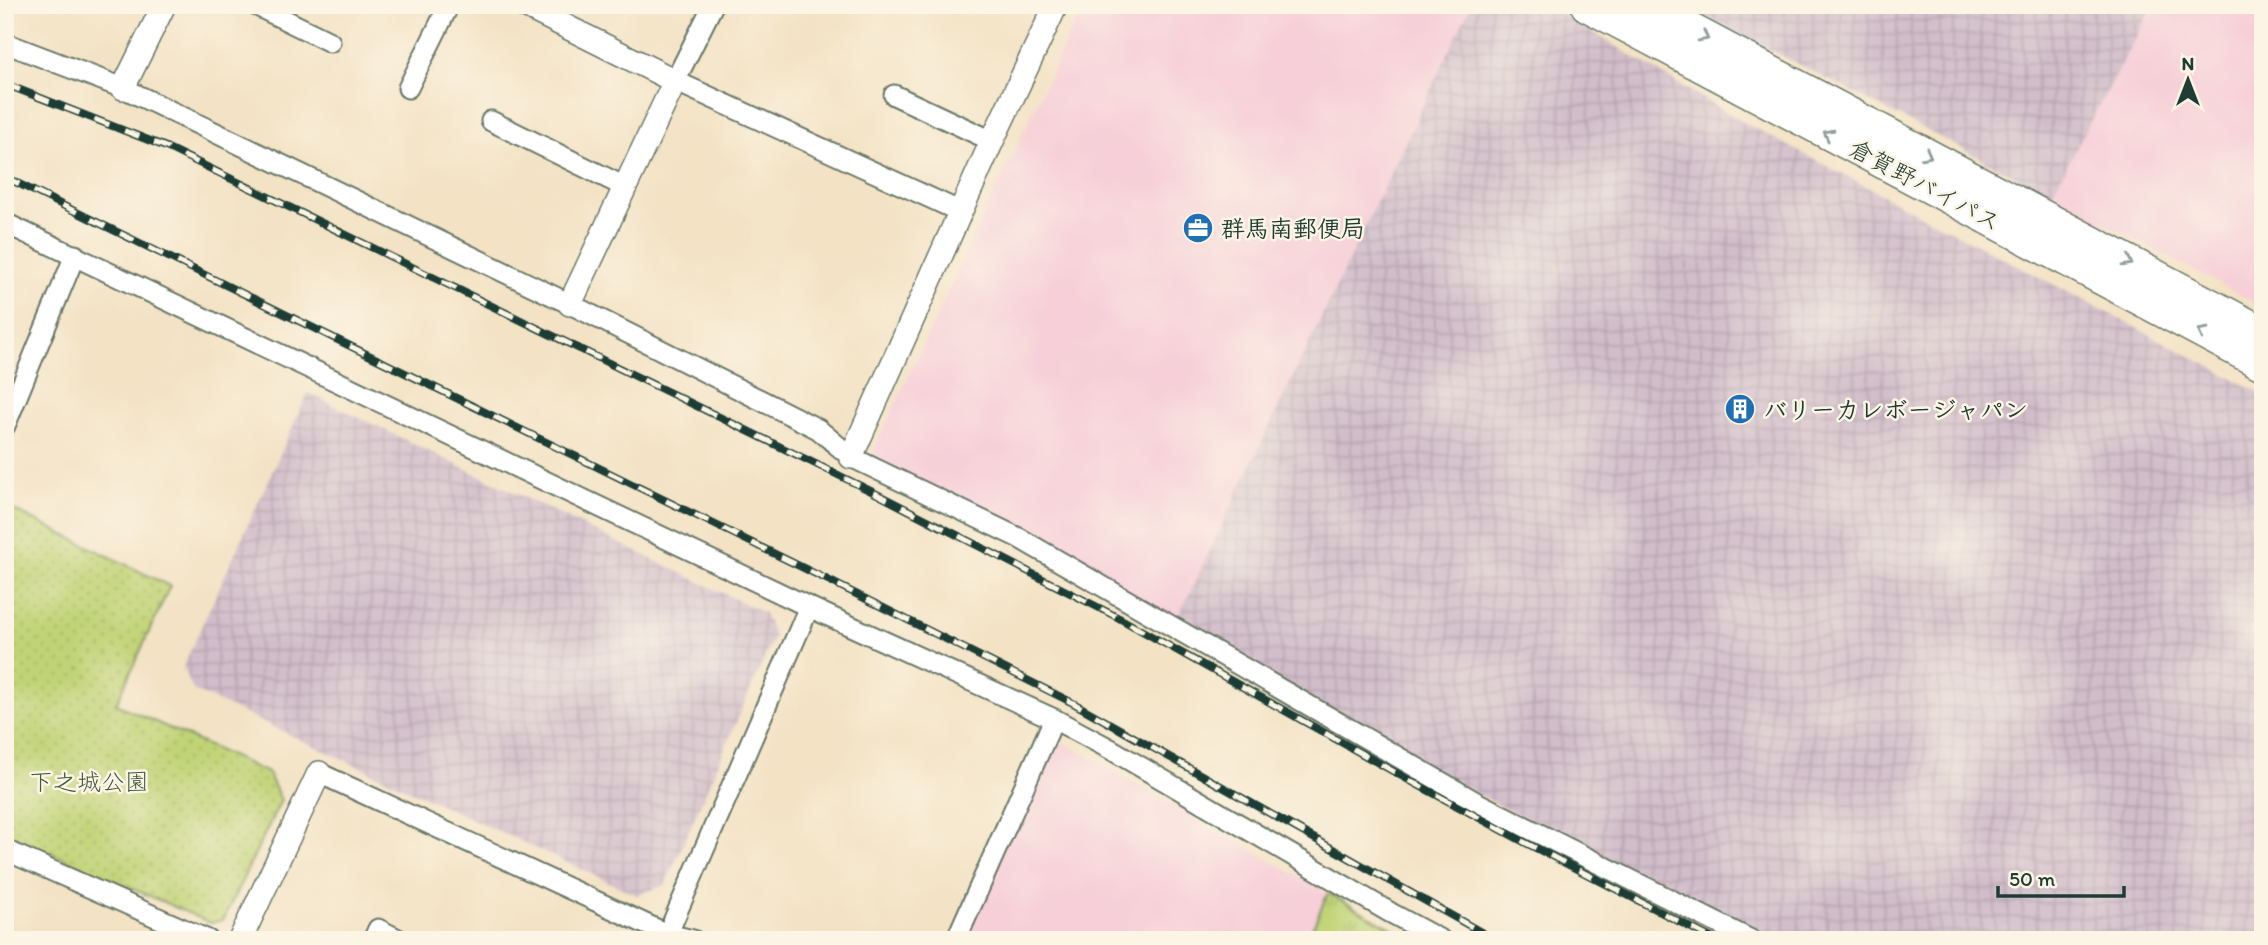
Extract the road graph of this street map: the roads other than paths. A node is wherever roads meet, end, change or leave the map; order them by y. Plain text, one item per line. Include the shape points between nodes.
1 (164, 5) edge
2 (255, 5) edge
3 (449, 5) edge
4 (523, 5) edge
5 (713, 5) edge
6 (1056, 5) edge
7 (1587, 5) edge
8 (1644, 5) edge
9 (330, 42) dead end
10 (5, 43) edge
11 (675, 81) junction
12 (123, 88) junction
13 (408, 88) dead end
14 (894, 95) dead end
15 (491, 121) dead end
16 (992, 141) junction
17 (625, 187) junction
18 (961, 212) junction
19 (5, 223) edge
20 (75, 255) junction
21 (570, 304) junction
22 (2263, 333) edge
23 (2263, 364) edge
24 (5, 426) edge
25 (851, 457) junction
26 (809, 607) junction
27 (1054, 719) junction
28 (319, 774) joint
29 (5, 850) edge
30 (666, 937) edge
31 (208, 940) edge
32 (240, 940) edge
33 (373, 940) edge
34 (400, 940) edge
35 (692, 940) edge
36 (956, 940) edge
37 (1441, 940) edge
38 (1751, 940) edge

1 - 12 street
2 - 9 street
3 - 13 street
4 - 11 street
5 - 11 street
6 - 16 street
23 -> 7 highway, 倉賀野バイパス
8 -> 22 highway, 倉賀野バイパス
10 - 12 street
11 - 17 street
11 - 18 street
12 - 21 street
14 - 16 street
15 - 17 street
16 - 18 street
17 - 21 street
18 - 25 street
19 - 20 street
20 - 24 street
20 - 26 street
21 - 25 street via 818,429
25 - 38 street via 1019,538 1476,802
26 - 27 street
26 - 30 street
27 - 36 street
27 - 37 street
28 - 30 street
28 - 32 street
29 - 31 street
30 - 35 street
33 - 34 street via 378,929

